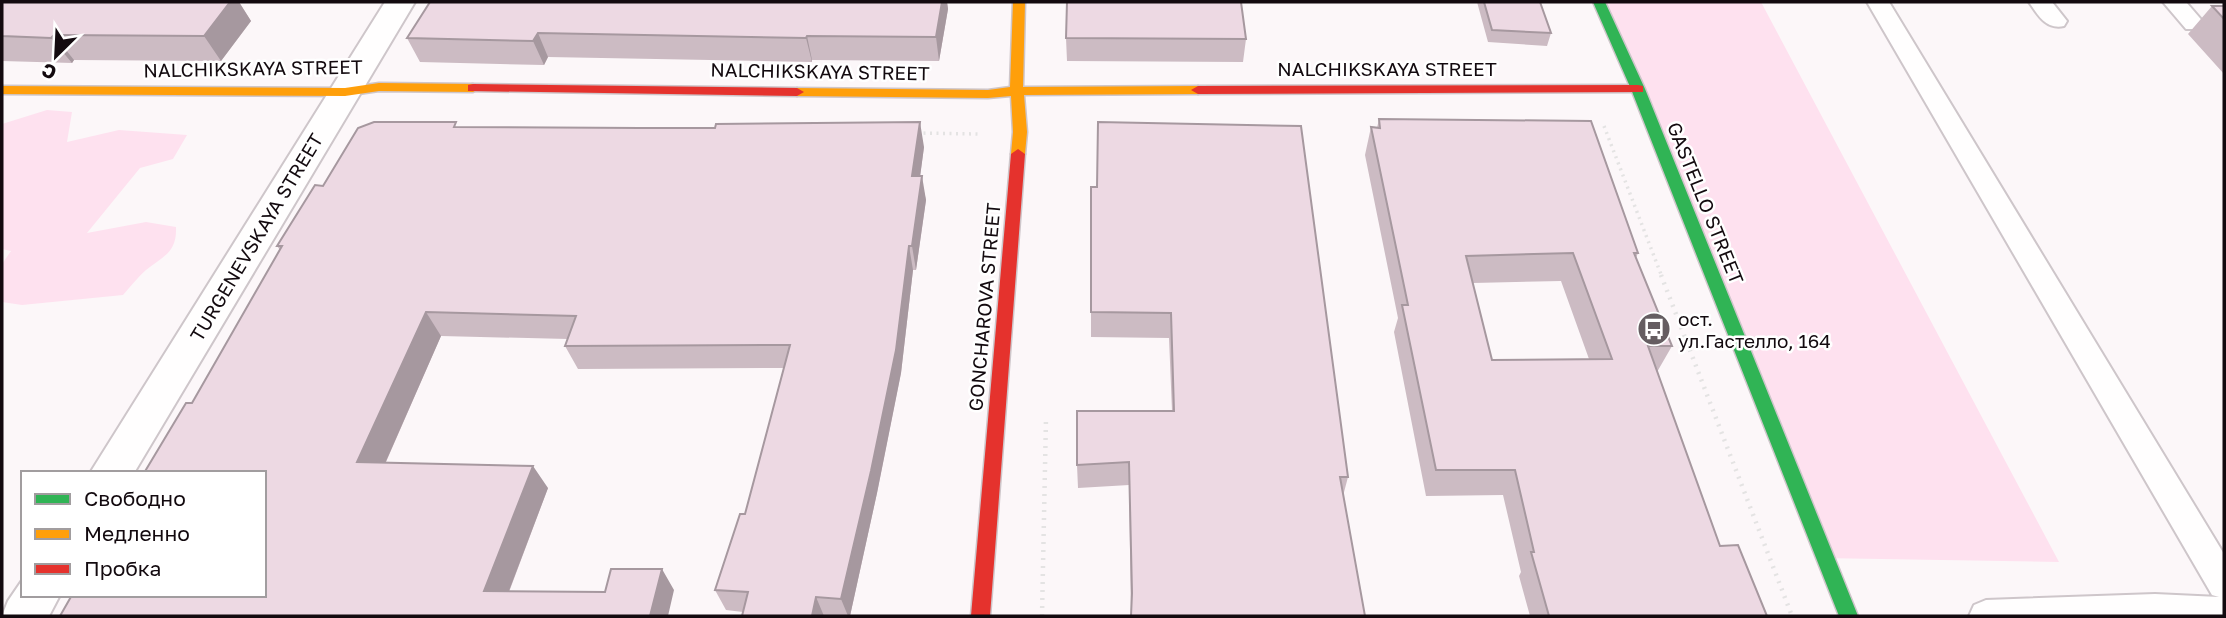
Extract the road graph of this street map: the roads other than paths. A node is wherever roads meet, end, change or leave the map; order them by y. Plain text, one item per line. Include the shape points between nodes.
1 (400, 2) edge
2 (1019, 2) edge
3 (1599, 2) edge
4 (1878, 2) edge
5 (2040, 2) edge
6 (2174, 2) edge
7 (2056, 21) dead end
8 (2194, 24) dead end
9 (1638, 89) junction
10 (2, 90) edge
11 (1017, 91) junction
12 (345, 92) junction
13 (112, 471) edge
14 (2224, 584) edge
15 (36, 597) edge
16 (2224, 613) edge
17 (24, 616) edge
18 (980, 616) edge
19 (1849, 616) edge
20 (1986, 616) edge

1 - 12 street, TURGENEVSKAYA STREET
2 - 11 street, GONCHAROVA STREET
3 - 9 street, GASTELLO STREET
4 - 14 lane
5 - 7 lane
6 - 8 lane
9 - 11 street, NALCHIKSKAYA STREET
9 - 19 street, GASTELLO STREET
10 - 12 street, NALCHIKSKAYA STREET
11 - 12 street, NALCHIKSKAYA STREET via 379,87
11 - 18 street, GONCHAROVA STREET via 1020,132
12 - 13 street, TURGENEVSKAYA STREET
15 - 17 street
16 - 20 lane via 2155,610

